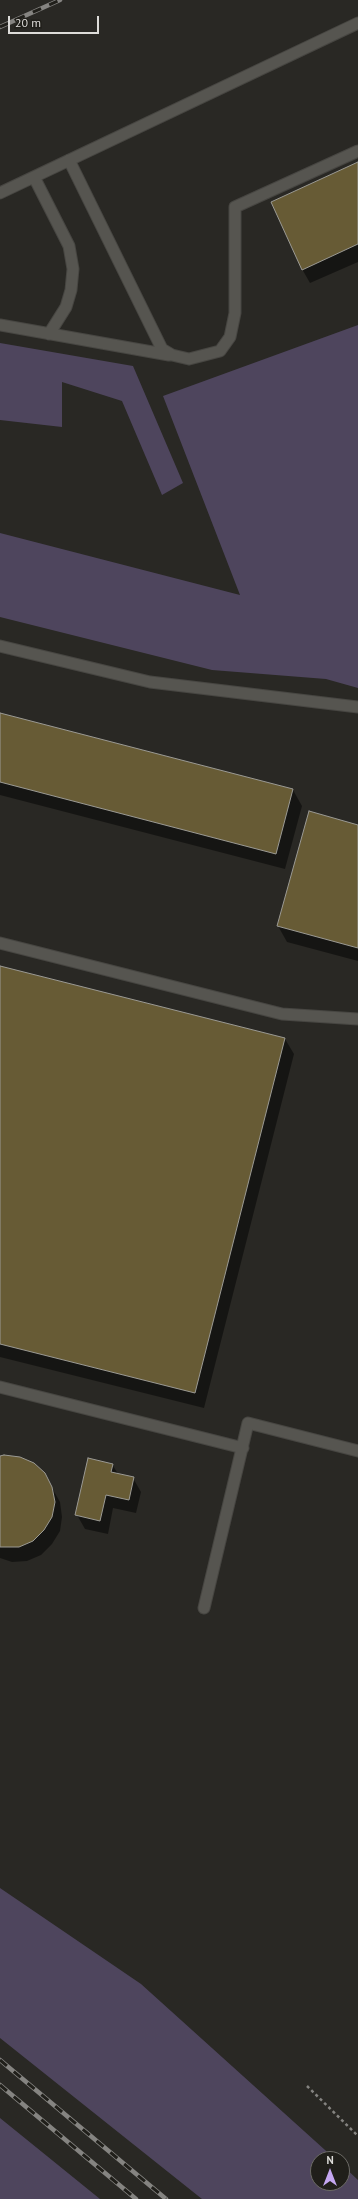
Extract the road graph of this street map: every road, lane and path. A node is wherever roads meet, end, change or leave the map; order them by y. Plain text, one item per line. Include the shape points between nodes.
1 (358, 23) edge
2 (358, 151) edge
3 (69, 160) junction
4 (34, 177) junction
5 (0, 193) edge
6 (0, 326) edge
7 (49, 334) junction
8 (172, 355) junction
9 (0, 646) edge
10 (358, 707) edge
11 (0, 942) edge
12 (358, 1019) edge
13 (0, 1387) edge
14 (243, 1448) junction
15 (358, 1451) edge
16 (204, 1608) dead end
17 (307, 2086) dead end
18 (358, 2136) edge

1 - 3 street
2 - 8 street via 235,207 235,313 230,337 220,352 189,359
3 - 4 street
3 - 8 street via 162,349
4 - 5 street
4 - 7 street via 69,246 73,269 66,306
6 - 7 street
7 - 8 street
9 - 10 street via 150,682
11 - 12 street via 282,1014
13 - 14 street
14 - 15 street via 248,1423
14 - 16 street
17 - 18 path

